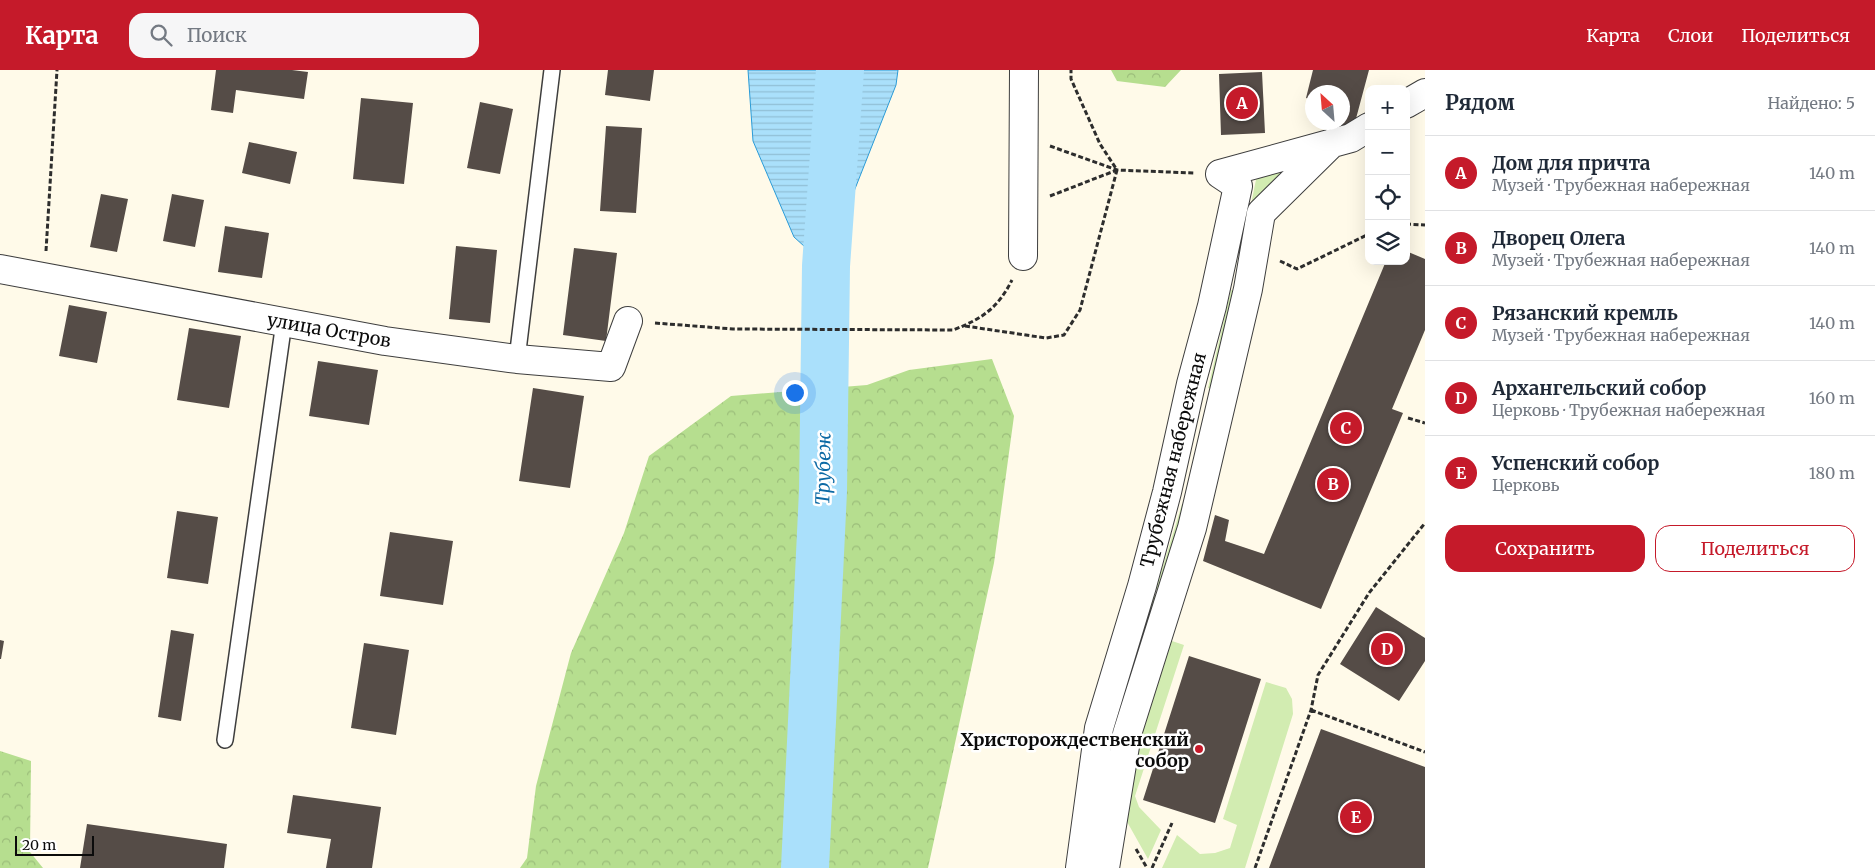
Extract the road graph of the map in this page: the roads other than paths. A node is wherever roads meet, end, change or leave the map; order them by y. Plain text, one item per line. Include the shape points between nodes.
1 (552, 70) edge
2 (1024, 70) edge
3 (1425, 93) edge
4 (1410, 102) edge
5 (1365, 129) edge
6 (1332, 143) junction
7 (1023, 256) dead end
8 (0, 268) edge
9 (628, 321) road end
10 (284, 322) junction
11 (517, 359) junction
12 (225, 740) dead end
13 (1080, 868) edge
14 (1105, 868) edge

1 - 11 lane
2 - 7 street
3 - 4 street
5 - 6 street, Трубежная набережная via 1351,138
6 - 13 street, Трубежная набережная via 1220,174 1238,186 1167,492 1099,728
6 - 14 street, Трубежная набережная via 1261,212 1248,289 1192,528 1127,734
8 - 10 street, улица Остров
9 - 11 street, улица Остров via 611,368
10 - 11 street, улица Остров
10 - 12 lane

